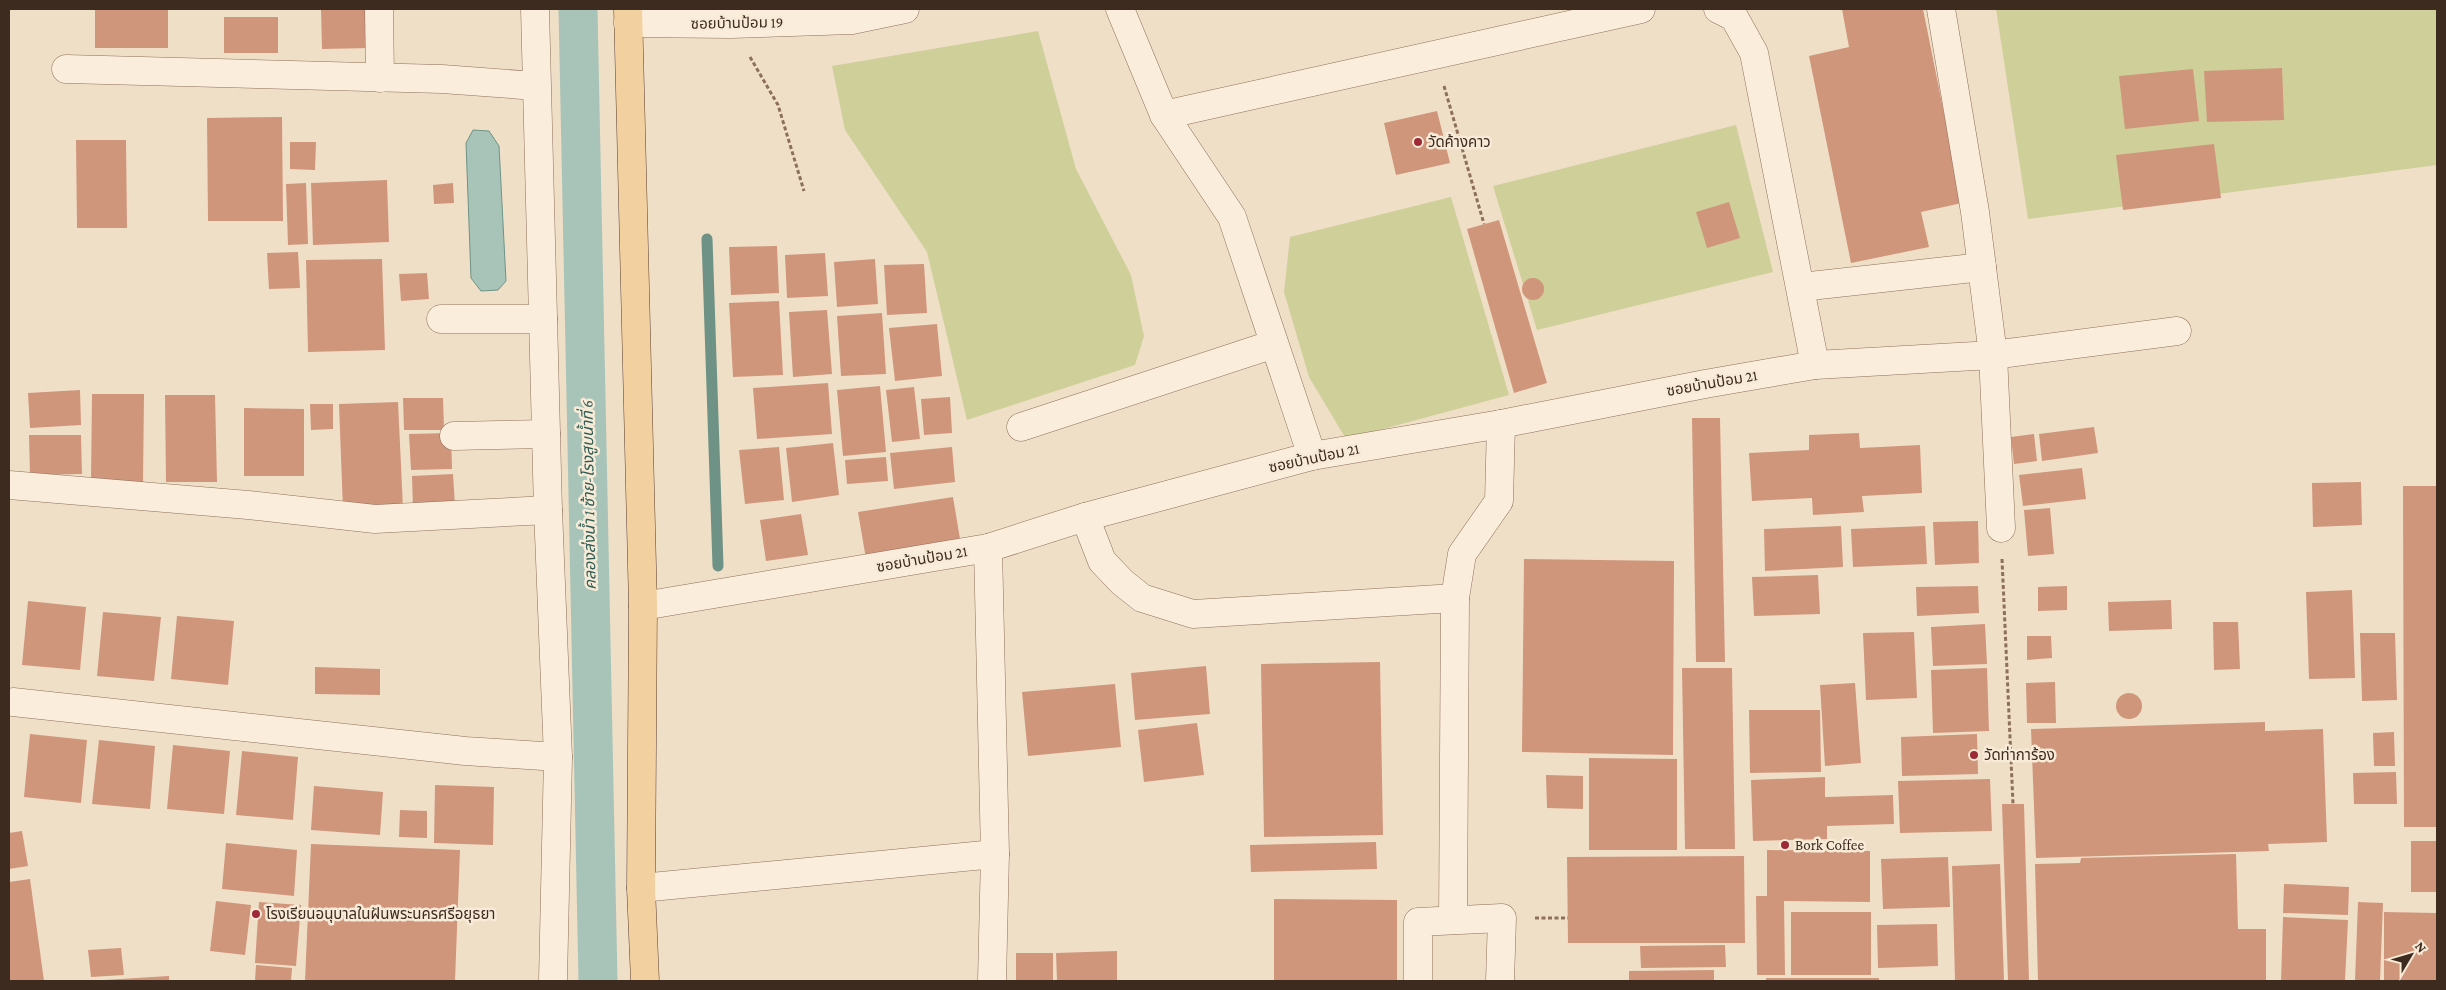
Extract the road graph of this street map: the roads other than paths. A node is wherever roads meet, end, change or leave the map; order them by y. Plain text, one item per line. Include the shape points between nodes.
1 (379, 9) edge
2 (535, 9) edge
3 (905, 9) edge
4 (1120, 9) edge
5 (1641, 9) edge
6 (1718, 9) edge
7 (1941, 9) edge
8 (1586, 15) edge
9 (628, 16) edge
10 (66, 69) dead end
11 (380, 78) junction
12 (536, 86) junction
13 (1164, 115) junction
14 (1982, 267) junction
15 (1800, 287) junction
16 (441, 319) dead end
17 (543, 319) junction
18 (2177, 331) dead end
19 (1274, 344) junction
20 (1993, 355) junction
21 (1815, 365) junction
22 (1501, 424) junction
23 (1021, 427) dead end
24 (546, 434) junction
25 (454, 436) dead end
26 (1312, 456) junction
27 (9, 485) edge
28 (548, 510) junction
29 (1085, 517) junction
30 (2001, 528) road end
31 (988, 548) junction
32 (1455, 598) junction
33 (644, 606) junction
34 (13, 702) dead end
35 (558, 757) junction
36 (995, 854) junction
37 (641, 888) junction
38 (1453, 920) junction
39 (553, 981) edge
40 (645, 981) edge
41 (992, 981) edge
42 (1418, 981) edge
43 (1500, 981) edge

1 - 11 street
2 - 12 street
3 - 9 street, ซอยบ้านป้อม 19 via 852,20 731,24
4 - 13 street
5 - 8 street
6 - 15 street via 1734,17 1754,53
7 - 14 street
8 - 13 street via 1435,54
9 - 33 main road
10 - 11 street
11 - 12 street
12 - 17 street
13 - 19 street via 1232,217
14 - 15 street
14 - 20 street
15 - 21 street
16 - 17 street
17 - 24 street
18 - 20 street, ซอยบ้านป้อม 21
19 - 23 street
19 - 26 street
20 - 21 street, ซอยบ้านป้อม 21
20 - 30 street
21 - 22 street, ซอยบ้านป้อม 21
22 - 26 street, ซอยบ้านป้อม 21
22 - 32 street via 1499,501 1462,554
24 - 25 street
24 - 28 street
26 - 29 street, ซอยบ้านป้อม 21
27 - 28 street via 275,507 375,519
28 - 35 street
29 - 31 street, ซอยบ้านป้อม 21
29 - 32 street via 1102,561 1122,582 1142,598 1193,614
31 - 33 street, ซอยบ้านป้อม 21
31 - 36 street
32 - 38 street
33 - 37 main road
34 - 35 street via 465,751
35 - 39 street
36 - 37 street
36 - 41 street
37 - 40 main road
38 - 42 street via 1418,922
38 - 43 street via 1502,918

